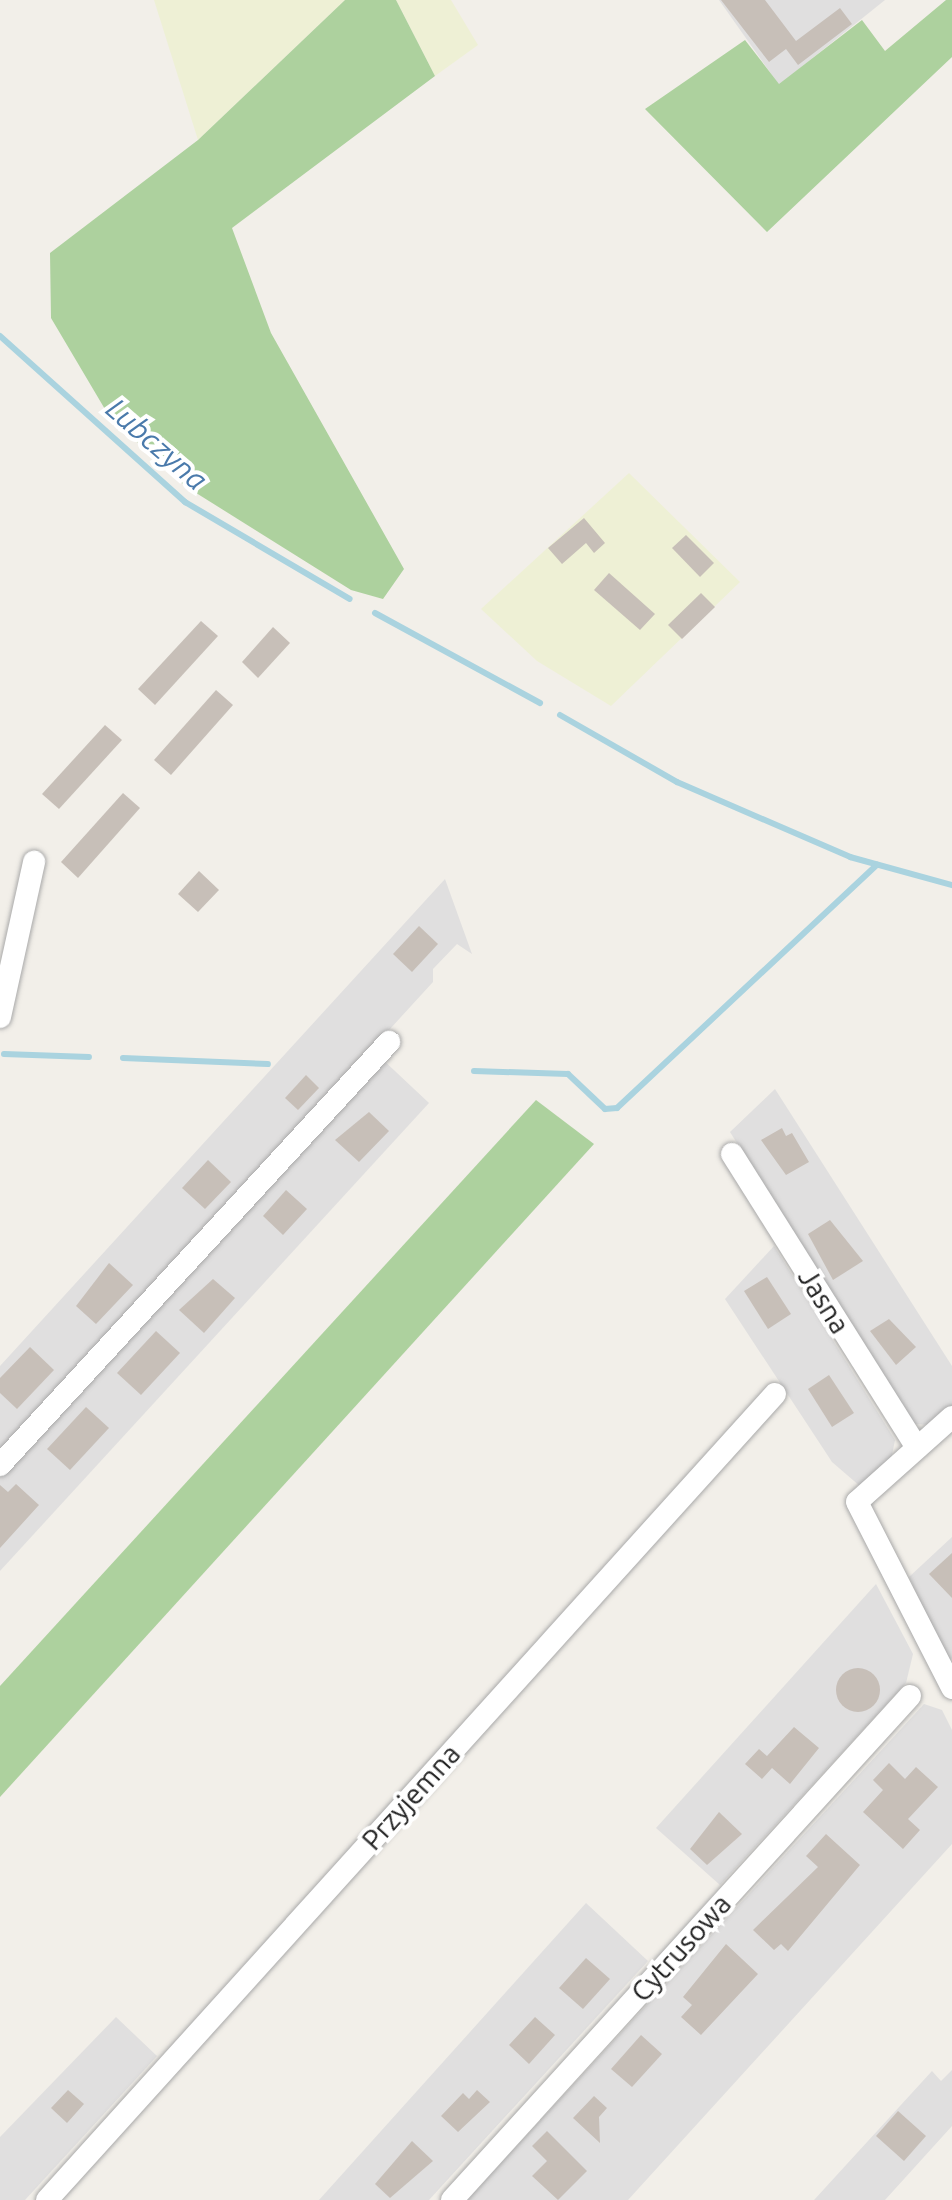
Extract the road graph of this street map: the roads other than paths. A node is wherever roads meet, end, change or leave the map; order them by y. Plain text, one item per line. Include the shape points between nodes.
1 (34, 862) dead end
2 (0, 1017) edge
3 (389, 1042) dead end
4 (732, 1154) dead end
5 (774, 1394) dead end
6 (952, 1417) edge
7 (917, 1448) junction
8 (0, 1464) edge
9 (952, 1688) edge
10 (910, 1696) dead end
11 (48, 2200) edge
12 (452, 2200) edge

1 - 2 street
3 - 8 street
4 - 7 street, Jasna
5 - 11 street, Przyjemna
6 - 7 street
7 - 9 street via 857,1502
10 - 12 street, Cytrusowa

